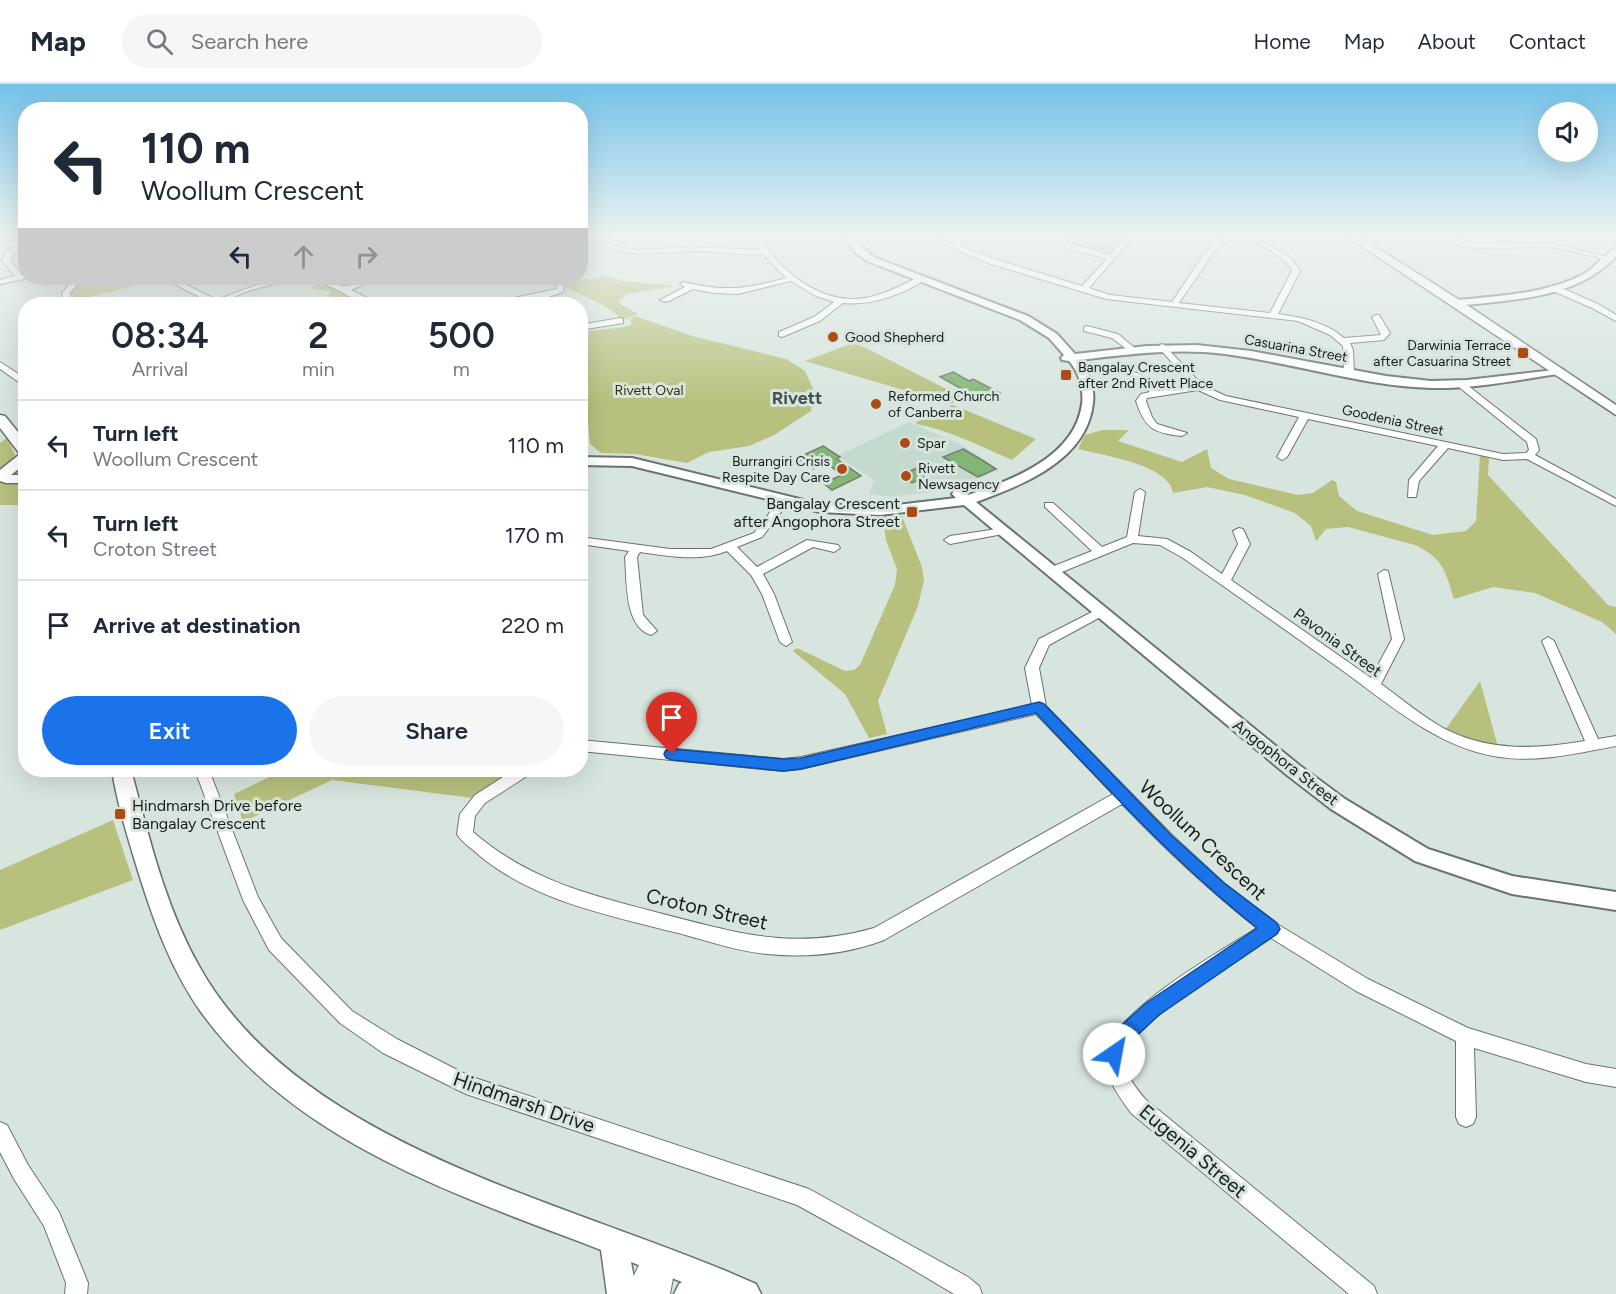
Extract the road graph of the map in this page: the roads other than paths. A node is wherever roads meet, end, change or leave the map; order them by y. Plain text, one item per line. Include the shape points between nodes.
1 (556, 291) edge
2 (678, 291) edge
3 (717, 291) edge
4 (746, 291) edge
5 (820, 291) edge
6 (891, 291) edge
7 (954, 291) edge
8 (1089, 291) edge
9 (1183, 291) edge
10 (1285, 291) edge
11 (1440, 291) edge
12 (1531, 291) edge
13 (1562, 291) edge
14 (532, 297) edge
15 (664, 300) dead end
16 (840, 300) junction
17 (1455, 301) junction
18 (1174, 305) junction
19 (1273, 315) junction
20 (1376, 317) dead end
21 (1616, 318) edge
22 (620, 321) dead end
23 (588, 327) edge
24 (1087, 329) dead end
25 (782, 334) dead end
26 (1343, 340) junction
27 (1163, 347) junction
28 (1132, 350) junction
29 (1066, 356) junction
30 (0, 365) edge
31 (1349, 372) junction
32 (1131, 374) dead end
33 (1563, 375) junction
34 (18, 378) edge
35 (1459, 383) junction
36 (1199, 387) junction
37 (1155, 392) junction
38 (1616, 411) edge
39 (1305, 415) junction
40 (0, 419) edge
41 (1182, 433) dead end
42 (18, 443) edge
43 (1445, 445) junction
44 (1529, 456) junction
45 (1282, 457) dead end
46 (588, 461) edge
47 (18, 462) edge
48 (18, 470) edge
49 (2, 477) edge
50 (18, 478) edge
51 (1140, 492) dead end
52 (1412, 495) dead end
53 (965, 496) junction
54 (786, 500) junction
55 (1616, 503) edge
56 (1049, 505) dead end
57 (1004, 531) junction
58 (1239, 531) dead end
59 (1132, 539) junction
60 (950, 540) dead end
61 (588, 541) edge
62 (730, 547) junction
63 (834, 548) dead end
64 (636, 549) junction
65 (1100, 552) junction
66 (1053, 571) junction
67 (756, 573) junction
68 (1384, 574) dead end
69 (1224, 581) junction
70 (1102, 611) junction
71 (651, 631) dead end
72 (1548, 641) dead end
73 (786, 642) dead end
74 (1372, 687) junction
75 (1039, 708) junction
76 (1616, 741) edge
77 (1594, 745) junction
78 (588, 747) edge
79 (123, 777) edge
80 (204, 777) edge
81 (514, 777) edge
82 (1123, 796) junction
83 (1616, 901) edge
84 (1271, 929) junction
85 (1465, 1036) junction
86 (1616, 1078) edge
87 (1466, 1117) dead end
88 (0, 1132) edge
89 (614, 1242) junction
90 (665, 1262) junction
91 (716, 1281) junction
92 (76, 1294) edge
93 (622, 1294) edge
94 (636, 1294) edge
95 (659, 1294) edge
96 (689, 1294) edge
97 (746, 1294) edge
98 (971, 1294) edge
99 (1366, 1294) edge

1 - 14 street
2 - 15 street
3 - 4 street
5 - 16 street
6 - 16 street via 868,301
7 - 29 street via 996,307
8 - 18 street
9 - 18 street
10 - 19 street
11 - 17 main road
12 - 17 street
13 - 21 street
16 - 25 street via 817,319
17 - 33 main road
18 - 19 street
19 - 26 street via 1317,325
20 - 26 street via 1386,333 1384,337
22 - 23 street
24 - 28 street via 1115,336
26 - 31 street via 1349,350
27 - 28 street, Casuarina Street
27 - 31 street, Casuarina Street via 1231,352
27 - 36 street, Goodenia Street
28 - 29 street, Casuarina Street
29 - 53 street via 1078,395 1070,435 1048,463 1002,488
30 - 34 street
31 - 35 street, Casuarina Street via 1414,383
32 - 37 street
33 - 35 street, Casuarina Street
33 - 38 main road
35 - 44 street via 1532,441 1534,450
36 - 37 street
36 - 39 street, Goodenia Street via 1222,398
37 - 41 street via 1141,401 1147,421 1167,432
39 - 43 street, Goodenia Street
39 - 45 street
40 - 42 main road
43 - 44 street, Goodenia Street via 1503,457
43 - 52 street via 1414,480
44 - 55 street
46 - 54 street via 632,462
47 - 49 main road
48 - 49 main road
49 - 50 main road
51 - 59 street
53 - 54 street via 882,504
53 - 57 street, Angophora Street
54 - 62 street via 758,535
56 - 65 street
57 - 60 street
57 - 66 street, Angophora Street
58 - 69 street via 1244,544
59 - 65 street, Pavonia Street
59 - 69 street, Pavonia Street via 1163,542
61 - 64 street
62 - 64 street via 694,555
62 - 67 street
63 - 67 street via 811,543
64 - 71 street via 631,557 637,616
65 - 66 street, Pavonia Street
66 - 70 street, Angophora Street
67 - 73 street
68 - 74 street via 1398,639
69 - 74 street, Pavonia Street
70 - 75 street via 1044,642 1032,668
70 - 83 street, Angophora Street via 1293,770 1338,804 1422,855 1512,885
72 - 77 street
74 - 77 street, Pavonia Street via 1439,732 1470,745 1503,753 1530,753
75 - 78 street via 801,764
75 - 82 street, Woollum Crescent
76 - 77 street, Pavonia Street
79 - 89 main road via 143,849 178,945 208,1001 241,1044 333,1120 392,1152
80 - 98 street, Hindmarsh Drive via 251,900 275,944 346,1017 390,1046 466,1084 802,1196
81 - 82 street, Croton Street via 480,799 468,814 465,834 482,851 563,894 751,944 821,947 878,935
82 - 84 street, Woollum Crescent via 1218,888
84 - 85 street, Woollum Crescent via 1362,985
84 - 99 street, Eugenia Street via 1152,1009 1121,1038 1114,1054 1120,1080 1138,1106
85 - 86 street, Woollum Crescent via 1586,1073
85 - 87 street
88 - 92 street via 52,1219 77,1283
89 - 90 main road
89 - 93 main road
90 - 91 main road
90 - 94 street via 647,1273
90 - 95 street
91 - 96 main road
91 - 97 main road

